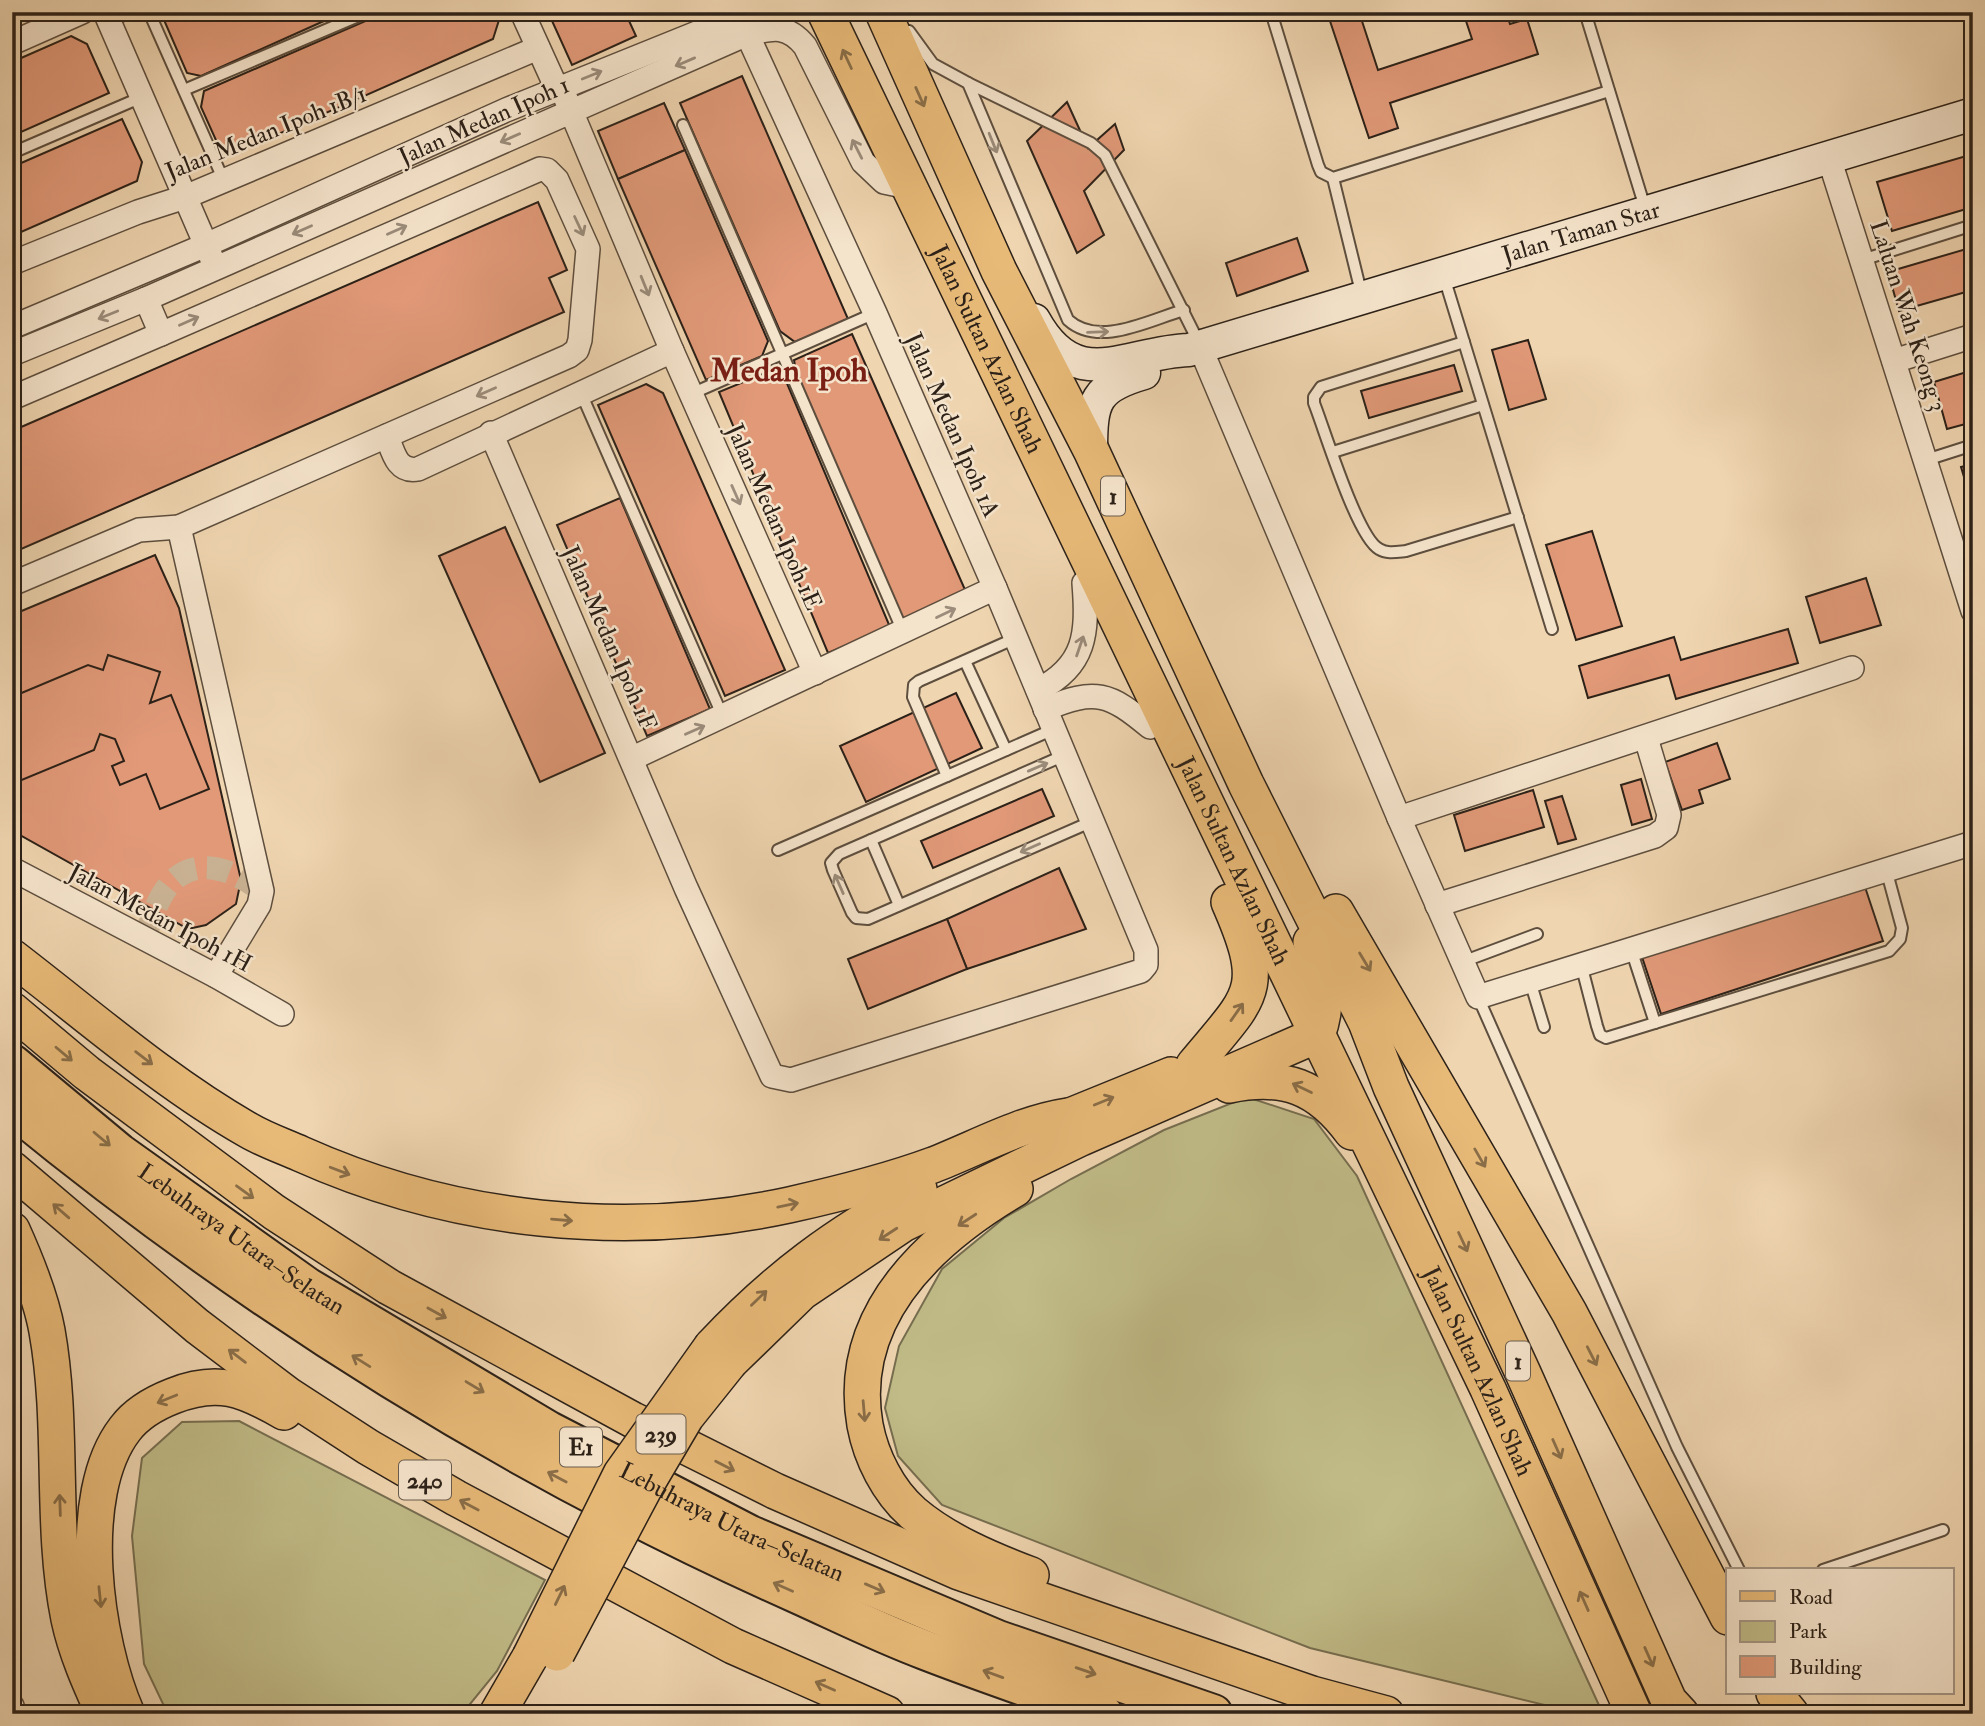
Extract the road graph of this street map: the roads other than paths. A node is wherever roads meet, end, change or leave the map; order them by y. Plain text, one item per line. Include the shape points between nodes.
1 (82, 12) edge
2 (131, 12) edge
3 (149, 12) edge
4 (368, 12) edge
5 (522, 12) edge
6 (825, 12) edge
7 (1271, 12) edge
8 (1585, 12) edge
9 (107, 17) edge
10 (894, 18) edge
11 (743, 19) edge
12 (12, 43) edge
13 (538, 48) junction
14 (968, 83) junction
15 (557, 89) junction
16 (184, 90) junction
17 (1609, 91) junction
18 (142, 97) junction
19 (506, 110) junction
20 (573, 110) junction
21 (1973, 114) edge
22 (683, 125) dead end
23 (12, 153) edge
24 (1829, 158) junction
25 (1333, 178) junction
26 (224, 181) junction
27 (908, 187) junction
28 (185, 197) junction
29 (1647, 214) junction
30 (1973, 225) edge
31 (206, 245) junction
32 (1862, 260) junction
33 (12, 263) edge
34 (216, 269) junction
35 (999, 271) junction
36 (1444, 275) junction
37 (146, 299) junction
38 (1363, 299) junction
39 (1184, 310) junction
40 (875, 313) junction
41 (12, 327) edge
42 (161, 334) junction
43 (1973, 336) edge
44 (1464, 342) junction
45 (1195, 349) junction
46 (672, 351) junction
47 (12, 354) edge
48 (782, 354) junction
49 (1894, 361) junction
50 (1008, 390) junction
51 (580, 391) junction
52 (691, 394) junction
53 (12, 398) edge
54 (1483, 405) junction
55 (491, 433) junction
56 (387, 436) junction
57 (1973, 445) edge
58 (1091, 450) junction
59 (1333, 452) junction
60 (1926, 460) junction
61 (1518, 517) junction
62 (179, 527) junction
63 (1965, 552) edge
64 (1084, 583) junction
65 (12, 584) edge
66 (995, 588) junction
67 (1973, 611) edge
68 (1552, 629) dead end
69 (904, 634) junction
70 (1016, 638) junction
71 (965, 661) junction
72 (1852, 668) dead end
73 (815, 673) junction
74 (1046, 709) junction
75 (723, 717) junction
76 (1150, 727) junction
77 (1646, 738) junction
78 (1006, 750) junction
79 (1065, 755) junction
80 (633, 758) junction
81 (947, 776) junction
82 (1246, 784) junction
83 (1399, 818) junction
84 (1093, 821) junction
85 (871, 840) junction
86 (1973, 843) edge
87 (778, 850) dead end
88 (12, 869) edge
89 (1886, 869) junction
90 (899, 905) junction
91 (1437, 905) junction
92 (1537, 934) dead end
93 (1630, 949) junction
94 (12, 957) edge
95 (1462, 962) junction
96 (1581, 964) junction
97 (216, 976) junction
98 (1307, 979) junction
99 (1530, 981) junction
100 (1478, 997) junction
101 (12, 1010) edge
102 (282, 1014) dead end
103 (1655, 1023) junction
104 (1316, 1024) junction
105 (1544, 1027) dead end
106 (12, 1064) edge
107 (1191, 1079) junction
108 (1391, 1087) junction
109 (12, 1107) edge
110 (1074, 1127) junction
111 (12, 1169) edge
112 (1382, 1172) junction
113 (12, 1230) edge
114 (368, 1447) junction
115 (1944, 1530) dead end
116 (1722, 1568) edge
117 (1829, 1568) edge
118 (1726, 1601) edge
119 (69, 1620) junction
120 (540, 1662) junction
121 (1312, 1693) junction
122 (1775, 1694) edge
123 (12, 1706) edge
124 (1674, 1710) edge
125 (1633, 1711) edge
126 (14, 1714) edge
127 (82, 1714) edge
128 (104, 1714) edge
129 (127, 1714) edge
130 (497, 1714) edge
131 (523, 1714) edge
132 (887, 1714) edge
133 (1103, 1714) edge
134 (1213, 1714) edge
135 (1386, 1714) edge
136 (1791, 1714) edge

1 - 12 street
2 - 9 lane
3 - 16 lane
4 - 16 lane
5 - 13 street
27 -> 6 main road, Jalan Sultan Azlan Shah / 1
7 - 25 lane via 1318,165
8 - 17 lane
9 - 18 street
10 - 14 lane via 933,64
10 -> 35 main road, Jalan Sultan Azlan Shah / 1
15 -> 11 street, Jalan Medan Ipoh 1
11 -> 20 street, Jalan Medan Ipoh 1
27 -> 11 street, Jalan Medan Ipoh 1 via 884,182 863,162 797,36
11 - 40 street, Jalan Medan Ipoh 1A
13 - 15 street
13 - 26 street, Jalan Medan Ipoh 1B/1
14 - 39 lane via 1101,150
14 -> 39 lane via 1068,320 1096,334
15 - 19 street, Jalan Medan Ipoh 1
16 - 26 lane
17 - 25 lane
17 - 29 lane
18 - 23 lane
18 - 28 street
19 - 20 street via 562,96
19 - 31 street, Jalan Medan Ipoh 1
20 -> 34 street, Jalan Medan Ipoh 1
20 -> 46 street, Jalan Medan Ipoh 1E
21 - 24 street, Jalan Taman Star
22 - 48 lane
24 - 29 street, Jalan Taman Star
24 - 32 street, Laluan Wah Keong 3
25 - 38 lane
26 - 28 street, Jalan Medan Ipoh 1B/1
27 - 50 main road, Jalan Sultan Azlan Shah / 1
28 - 31 street
28 - 33 street, Jalan Medan Ipoh 1B/1
29 - 36 street, Jalan Taman Star
30 - 32 lane
31 - 34 street
31 - 41 street, Jalan Medan Ipoh 1
32 - 49 street, Laluan Wah Keong 3
34 - 37 street, Jalan Medan Ipoh 1
35 - 45 street, Jalan Taman Star via 1019,293 1051,345 1078,363 1111,365 1164,351
35 - 58 main road, Jalan Sultan Azlan Shah / 1
35 - 98 main road via 1054,409 1320,961
36 - 38 street, Jalan Taman Star
36 - 44 lane
37 - 42 street
37 -> 47 street, Jalan Medan Ipoh 1
38 - 45 street, Jalan Taman Star
39 - 45 lane
40 - 48 lane
40 - 66 street, Jalan Medan Ipoh 1A
42 - 53 street
42 -> 56 street via 533,171 547,170 557,180 588,249 577,349
43 - 49 street
44 - 54 lane
44 - 59 lane via 1321,387 1314,403
45 - 58 street, Jalan Taman Star via 1105,389 1092,411
45 - 83 street
46 - 51 street
46 - 52 street, Jalan Medan Ipoh 1E
48 - 52 lane
48 - 69 lane
49 - 60 street, Laluan Wah Keong 3
50 - 64 main road via 1011,439
50 - 98 main road, Jalan Sultan Azlan Shah / 1
51 - 55 street
51 - 75 lane
52 -> 73 street, Jalan Medan Ipoh 1E
54 - 59 lane
54 - 61 lane
55 - 56 street via 412,470 397,461
55 - 80 street, Jalan Medan Ipoh 1F
56 - 62 street
57 - 60 lane
58 - 82 main road, Jalan Sultan Azlan Shah / 1
59 - 61 lane via 1369,541 1379,549 1405,551
60 - 63 street, Laluan Wah Keong 3
61 - 68 lane
62 - 65 street via 139,530
62 - 97 street via 262,891 260,905
63 - 67 street, Laluan Wah Keong 3
74 -> 64 street via 1056,681 1074,661 1085,631
64 - 76 main road
69 -> 66 street, Jalan Medan Ipoh 1F
66 - 70 street, Jalan Medan Ipoh 1A
69 - 73 street, Jalan Medan Ipoh 1F
70 - 71 lane
70 - 74 street, Jalan Medan Ipoh 1A
71 - 78 lane
71 - 81 lane via 919,681 912,691
72 - 77 street
73 - 75 street, Jalan Medan Ipoh 1F
74 - 76 street via 1079,696 1106,696
74 - 78 lane
74 - 79 street, Jalan Medan Ipoh 1A
80 -> 75 street, Jalan Medan Ipoh 1F
107 -> 76 main road via 1245,999 1252,966 1247,943
77 - 83 street
77 - 91 street via 1669,815 1666,828 1655,836
78 - 81 lane
79 - 84 street, Jalan Medan Ipoh 1A
85 -> 79 lane
80 - 84 street, Jalan Medan Ipoh 1A via 769,1070 784,1081 1141,971 1146,950
81 - 87 lane
82 - 108 main road, Jalan Sultan Azlan Shah / 1 via 1346,979
82 -> 116 main road via 1280,818
83 - 91 street
84 -> 90 lane
85 - 90 lane
90 -> 85 lane via 868,919 856,918 833,870 831,863 839,853
86 - 89 street
88 - 97 street, Jalan Medan Ipoh 1H
89 - 93 street
89 - 103 lane via 1902,928 1900,939 1889,951
91 - 95 street
92 - 95 lane
93 - 96 street
93 - 103 lane
94 -> 110 main road via 185,1089 250,1131 339,1171 421,1198 510,1215 641,1223 719,1217 786,1205 929,1166 1040,1120
95 - 100 street
96 - 99 street
96 - 103 lane via 1600,1034 1606,1038
97 - 102 street, Jalan Medan Ipoh 1H
98 - 104 main road, Jalan Sultan Azlan Shah / 1
99 - 100 street
99 - 105 lane
100 - 116 lane via 1677,1447
101 -> 121 main road, 239 via 87,1073 274,1212 389,1287 633,1420 775,1491 959,1572
104 - 107 main road
104 - 108 main road via 1347,1034
104 - 112 main road, Jalan Sultan Azlan Shah / 1
106 -> 134 highway, Lebuhraya Utara–Selatan / E1 via 119,1153 307,1287 550,1431 762,1540 998,1640
107 - 110 main road
112 -> 107 main road via 1343,1119 1296,1084
108 -> 124 main road, Jalan Sultan Azlan Shah / 1
133 -> 109 highway, Lebuhraya Utara–Selatan / E1 via 923,1650 745,1570 513,1453 359,1360 217,1266
110 - 120 main road, bridge via 858,1222 771,1286 621,1474
110 -> 121 main road via 1062,1161 956,1227 886,1306 863,1360 863,1415 869,1446 896,1494 913,1513 950,1538 1017,1570 1223,1649
114 -> 111 main road, 240 via 288,1395 197,1326
125 -> 112 main road, Jalan Sultan Azlan Shah / 1 via 1488,1389
119 -> 113 main road via 47,1330
114 -> 129 main road via 328,1433 251,1393 222,1386 187,1391 152,1405 125,1429 100,1484 95,1524 104,1634 112,1675
132 -> 114 main road, 240 via 733,1646
115 - 117 lane
116 - 118 main road
119 - 127 main road
119 - 128 main road
120 - 130 main road
120 - 131 main road
121 - 135 main road, 239
122 - 136 main road
123 - 126 street

